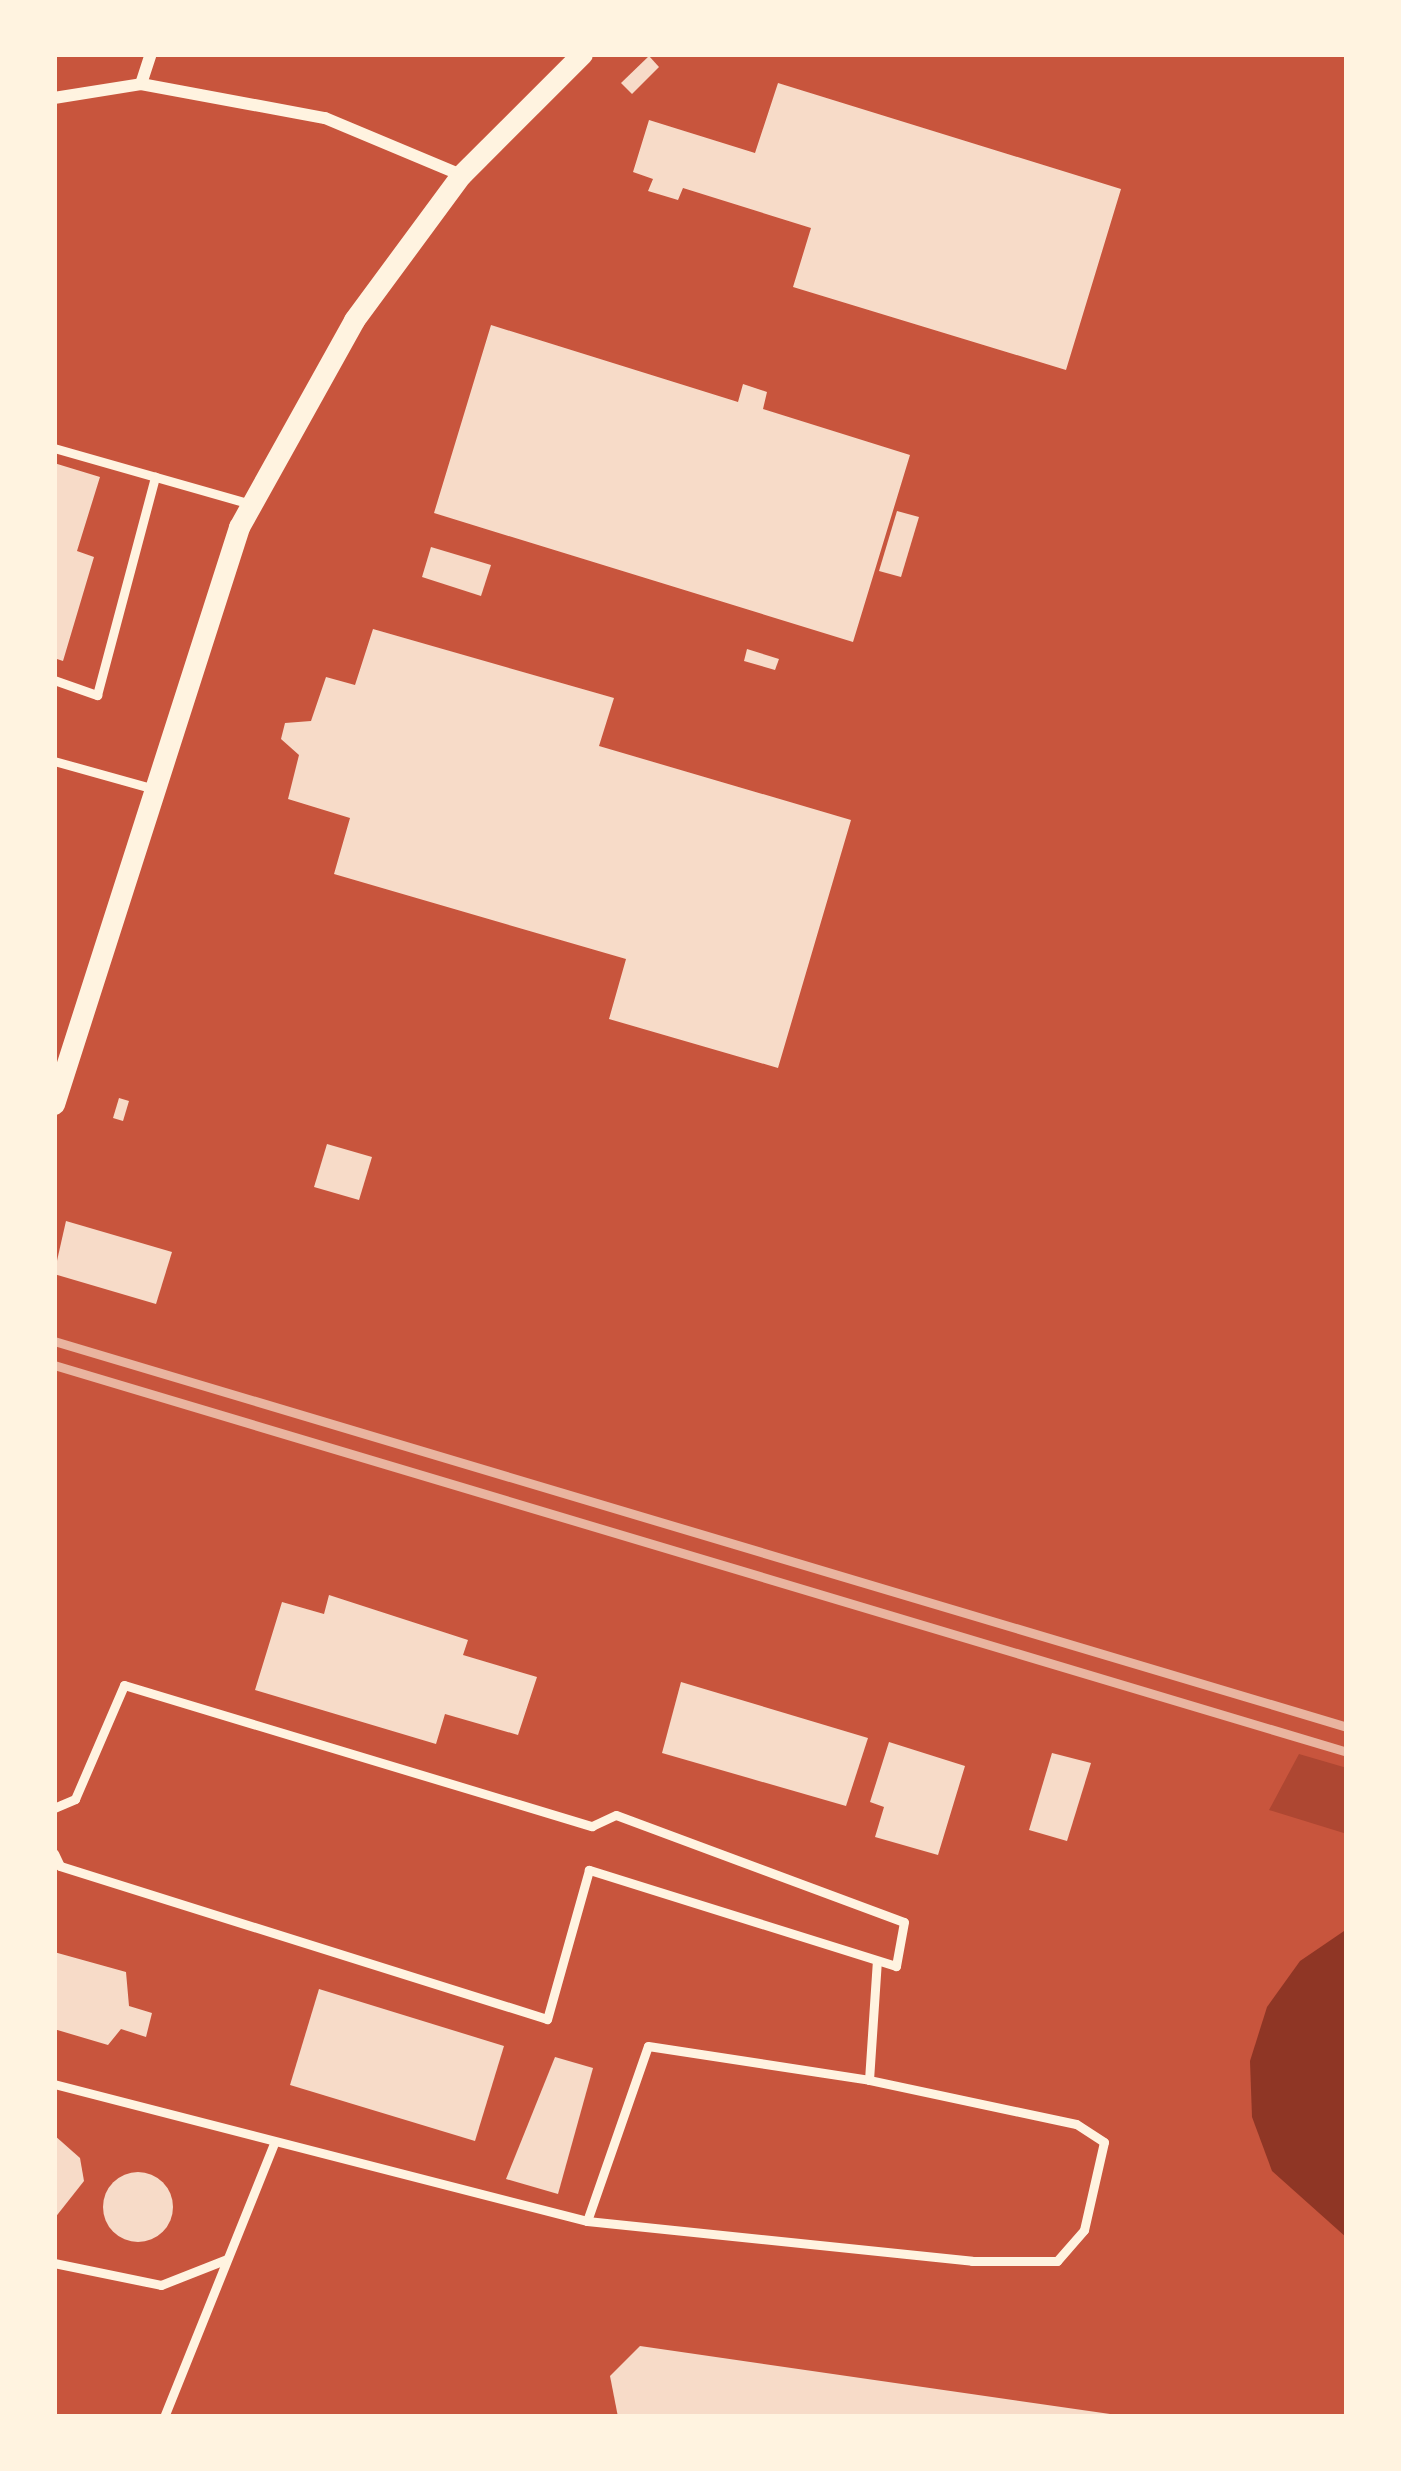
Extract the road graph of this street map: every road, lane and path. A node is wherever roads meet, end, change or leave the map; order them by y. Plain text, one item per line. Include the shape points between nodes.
1 (151, 54) edge
2 (582, 54) edge
3 (141, 84) junction
4 (54, 98) edge
5 (461, 175) junction
6 (54, 448) edge
7 (154, 477) junction
8 (251, 504) junction
9 (54, 680) edge
10 (54, 761) edge
11 (151, 788) junction
12 (54, 1104) edge
13 (54, 1808) edge
14 (54, 1853) edge
15 (877, 1961) junction
16 (869, 2080) junction
17 (54, 2084) edge
18 (275, 2141) junction
19 (587, 2221) junction
20 (227, 2259) junction
21 (54, 2263) edge
22 (164, 2417) edge

1 - 3 street
2 - 5 street
3 - 4 street
3 - 5 street via 325,118
5 - 8 street via 354,320
6 - 7 lane
7 - 8 lane
7 - 9 lane via 97,694
8 - 11 street
10 - 11 lane
11 - 12 street
13 - 15 lane via 75,1799 124,1685 592,1826 616,1815 873,1901 904,1922 896,1966
14 - 15 lane via 60,1866 548,2019 589,1870
15 - 16 lane
16 - 19 lane via 648,2045
16 - 19 lane via 1076,2124 1104,2142 1084,2230 1057,2260 973,2260
17 - 18 lane
18 - 19 lane
18 - 20 lane
20 - 21 lane via 161,2285
20 - 22 lane

